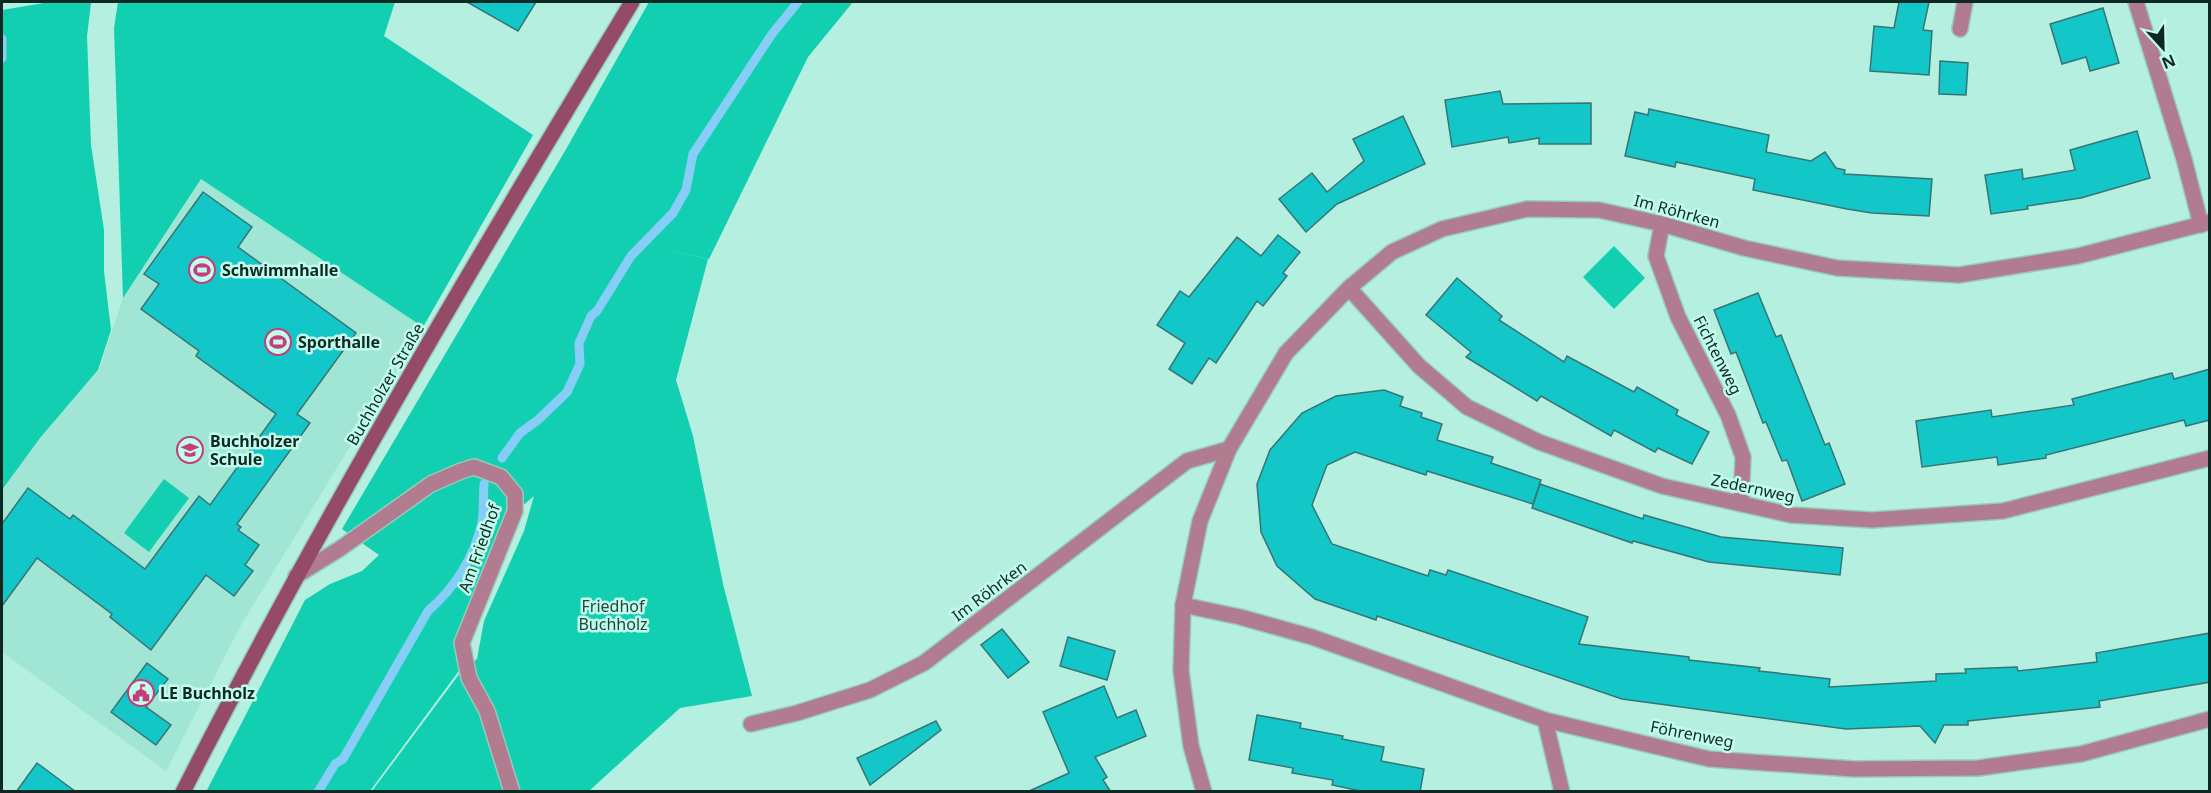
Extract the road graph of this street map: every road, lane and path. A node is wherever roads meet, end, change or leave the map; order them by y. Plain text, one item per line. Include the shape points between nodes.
1 (632, 2) edge
2 (1965, 2) edge
3 (2136, 2) edge
4 (1960, 29) dead end
5 (1662, 224) junction
6 (2205, 224) edge
7 (1349, 288) junction
8 (1229, 449) junction
9 (2210, 458) edge
10 (1741, 504) junction
11 (296, 576) junction
12 (1183, 606) junction
13 (2210, 719) edge
14 (1545, 720) junction
15 (751, 724) dead end
16 (183, 792) edge
17 (512, 792) edge
18 (1204, 792) edge
19 (1562, 792) edge

1 - 11 street, Buchholzer Straße
2 - 4 street
3 - 6 street
5 - 6 street, Im Röhrken via 1744,248 1838,268 1959,275 2078,256
5 - 7 street, Im Röhrken via 1599,210 1527,209 1442,229 1392,252
5 - 10 street, Fichtenweg via 1656,256 1678,317 1728,415 1743,457
7 - 8 street, Im Röhrken via 1286,353
7 - 10 street, Zedernweg via 1419,366 1467,407 1539,442 1662,486
8 - 12 street, Im Röhrken via 1200,521
8 - 15 street, Im Röhrken via 1187,461 924,663 870,690
9 - 10 street, Zedernweg via 2003,511 1872,520 1791,515
11 - 16 street, Buchholzer Straße
11 - 17 street, Am Friedhof via 431,484 474,468 501,477 515,494 515,511 462,643 469,678 487,711
12 - 14 street, Föhrenweg via 1312,637
12 - 18 street, Im Röhrken via 1181,671 1191,746
13 - 14 street, Föhrenweg via 2081,754 1978,768 1854,769 1709,759
14 - 19 street

